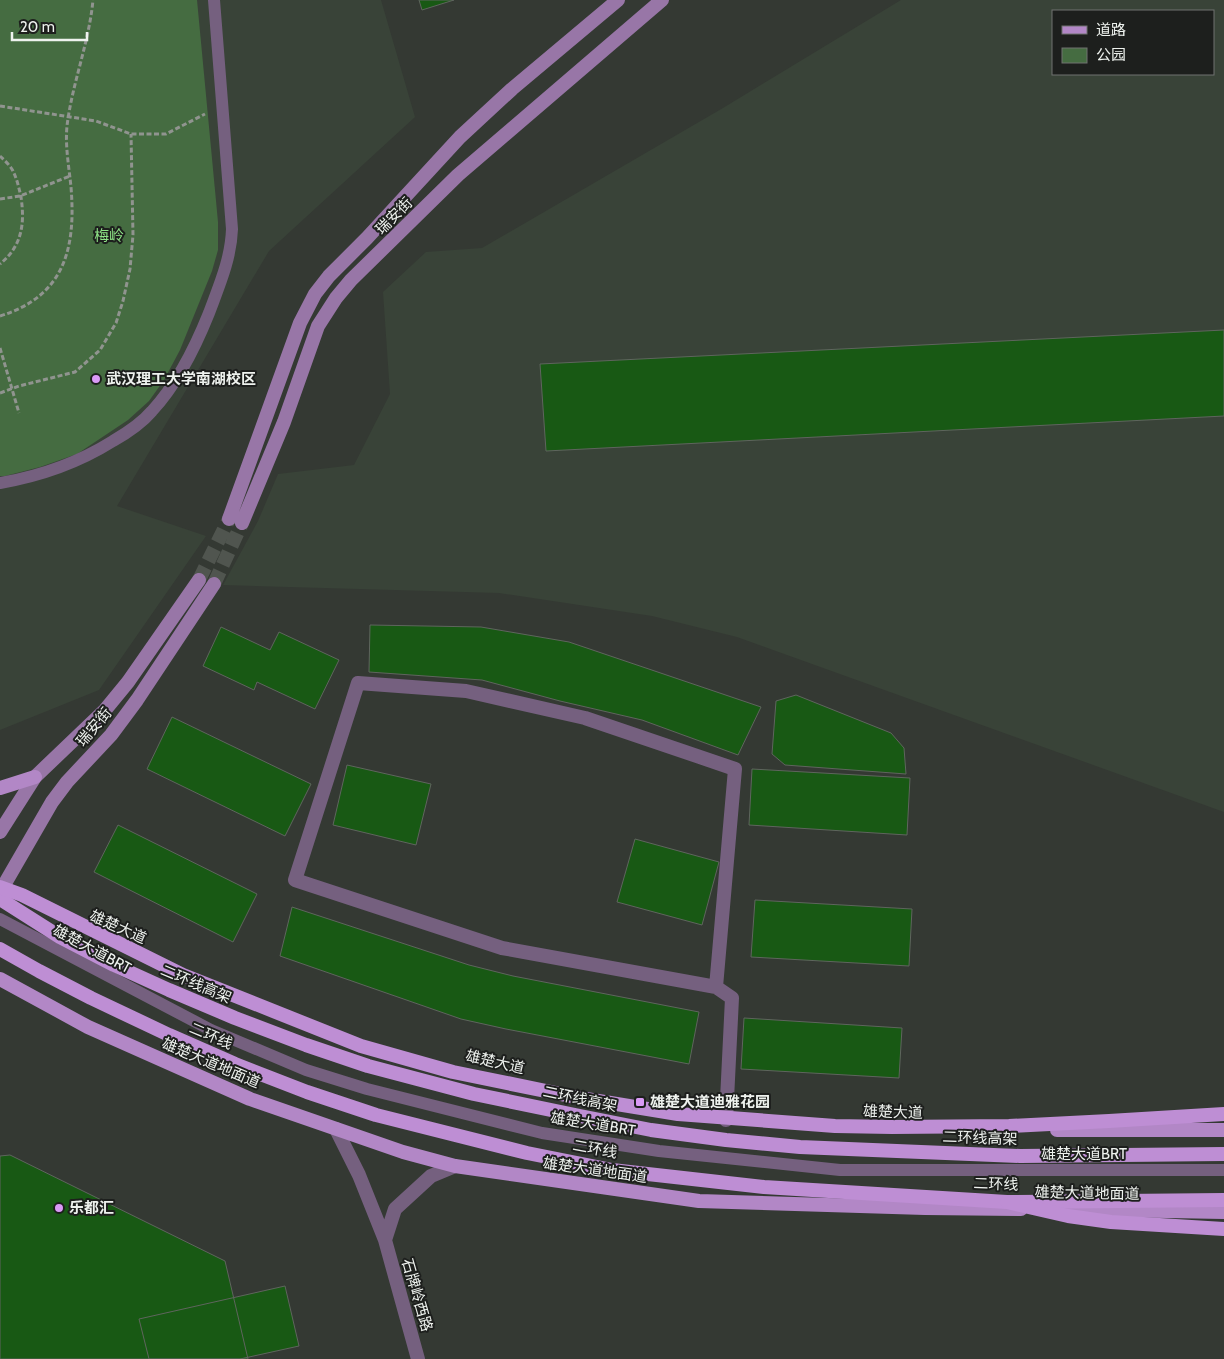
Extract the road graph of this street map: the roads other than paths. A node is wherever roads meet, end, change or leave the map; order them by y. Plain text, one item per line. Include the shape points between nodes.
1 (214, 0) edge
2 (618, 0) edge
3 (662, 0) edge
4 (0, 482) edge
5 (199, 580) tunnel mouth
6 (214, 584) tunnel mouth
7 (34, 777) junction
8 (0, 788) edge
9 (0, 832) edge
10 (0, 886) edge
11 (0, 892) edge
12 (0, 899) edge
13 (0, 920) edge
14 (0, 949) edge
15 (0, 979) edge
16 (716, 987) junction
17 (1224, 1114) edge
18 (726, 1120) junction
19 (336, 1129) junction
20 (1224, 1130) edge
21 (1224, 1154) edge
22 (455, 1166) junction
23 (1224, 1170) edge
24 (1224, 1200) edge
25 (1008, 1202) junction
26 (1224, 1212) edge
27 (1224, 1229) edge
28 (385, 1240) junction
29 (418, 1359) edge

1 - 4 lane via 232,244 197,341 165,396 133,430 105,447 48,472
2 - 3 main road, 瑞安街 via 460,137 315,294 300,323 236,521 284,422 318,326 336,298 458,175
5 - 7 main road, 瑞安街 via 105,710
6 - 11 main road, 瑞安街 via 137,700 52,802
7 - 8 main road
7 - 9 main road, 瑞安街
10 - 17 highway, bridge via 183,975 361,1046 452,1072 580,1098 678,1114 892,1127 1009,1126
11 - 18 main road, 雄楚大道 via 197,981 298,1021 460,1071 635,1108
12 - 21 highway, 二环线高架 via 60,937 235,1018 368,1066 502,1100 651,1130 800,1147 1020,1156
13 - 23 lane, 雄楚大道BRT via 211,1030 306,1070 366,1089 542,1133 659,1151 840,1170
14 - 25 highway, 二环线 via 91,998 235,1064 376,1115 446,1133 603,1168 667,1176 764,1187
15 - 19 main road, 雄楚大道地面道 via 88,1027 250,1099
16 - 16 street via 502,948 295,880 358,683 466,691 585,718 735,769
16 - 18 street via 732,998
18 - 20 main road, 雄楚大道 via 934,1130
19 - 22 main road, 雄楚大道地面道
19 - 28 street, 石牌岭西路
22 - 26 main road, 雄楚大道地面道 via 699,1201
22 - 28 street via 431,1176 395,1209
24 - 25 highway, 二环线, bridge
25 - 27 highway, bridge via 1111,1222
28 - 29 street, 石牌岭西路

